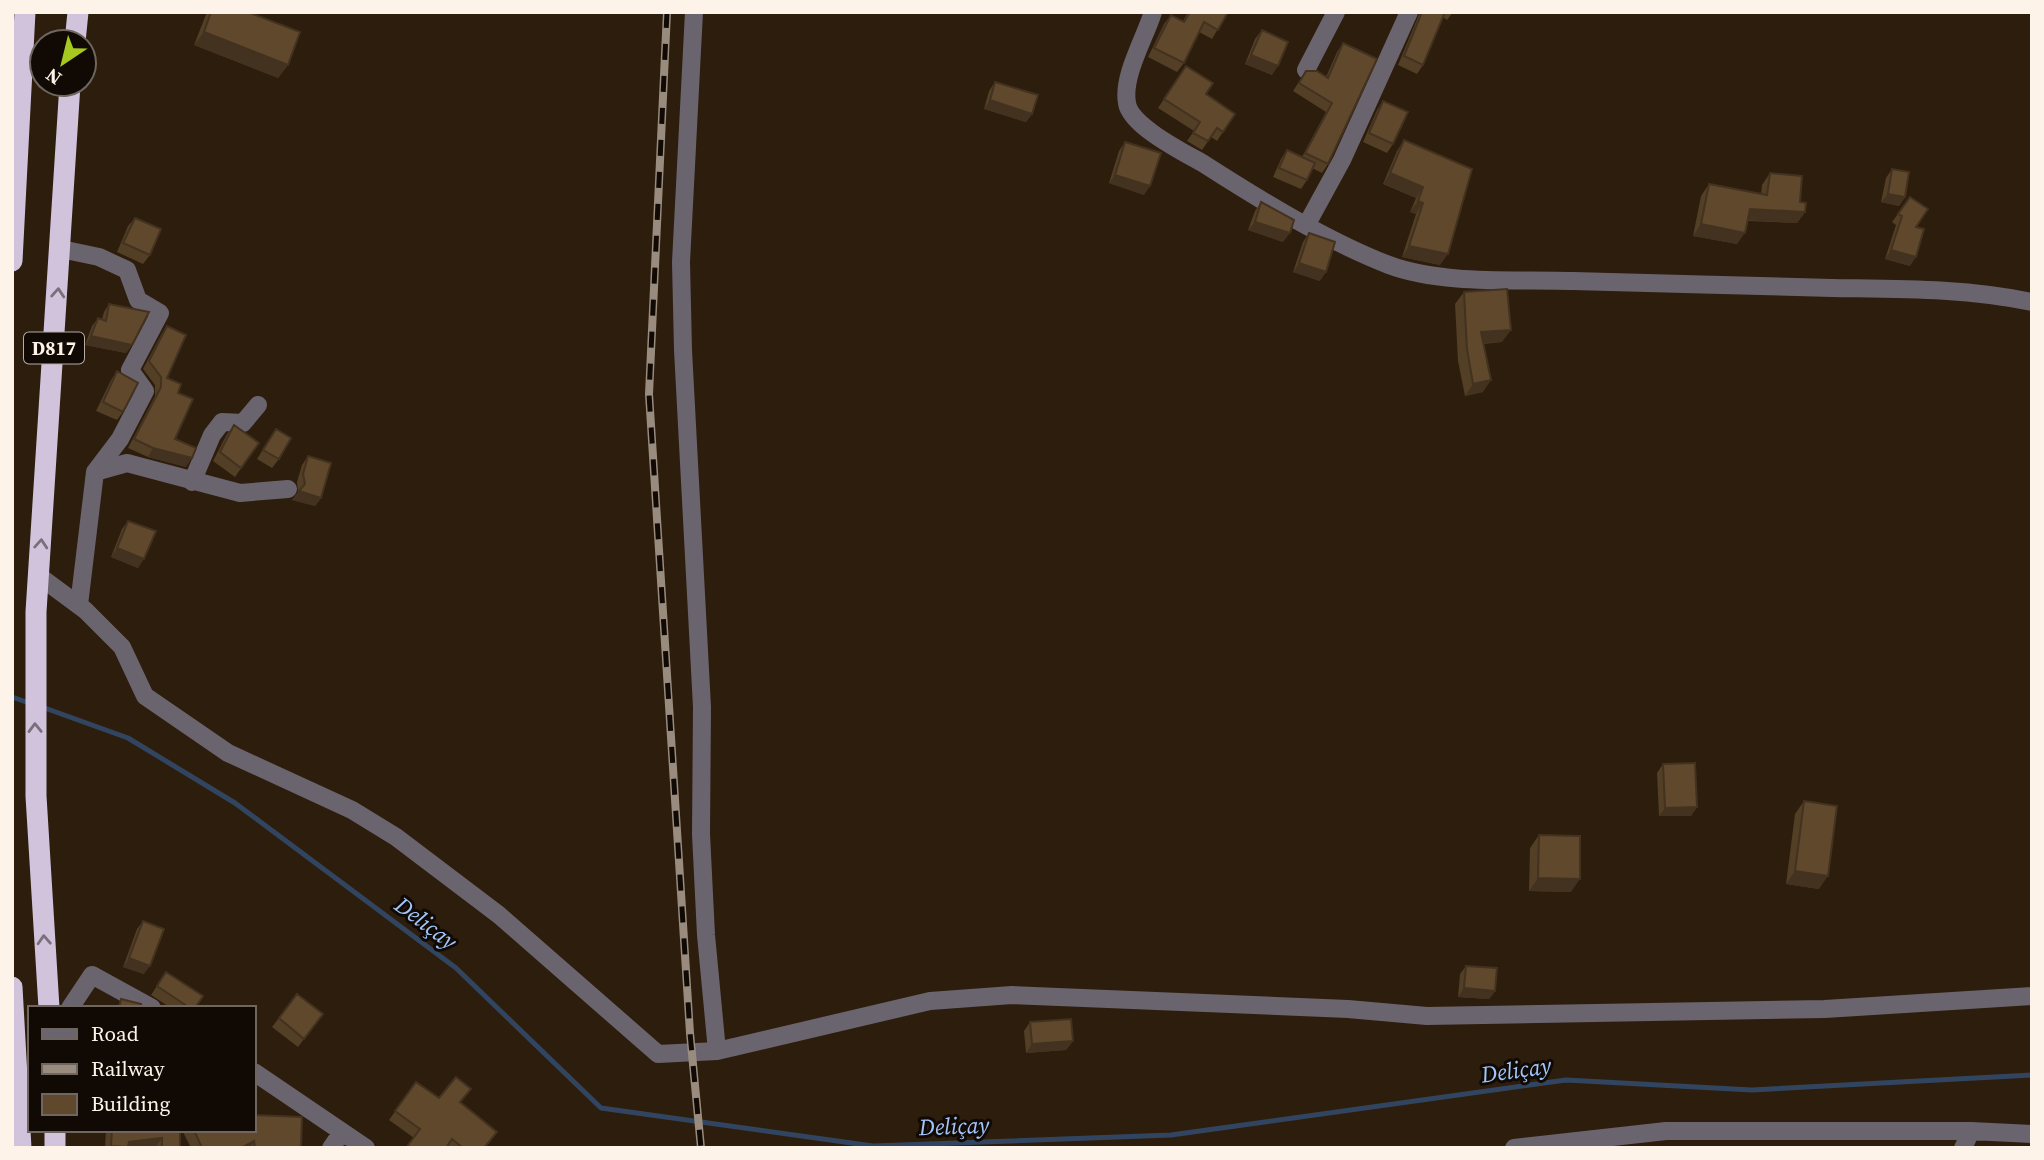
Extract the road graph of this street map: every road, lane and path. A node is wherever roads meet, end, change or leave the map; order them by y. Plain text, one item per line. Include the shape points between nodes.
1 (25, 12) edge
2 (694, 12) edge
3 (1153, 12) edge
4 (1336, 12) edge
5 (1409, 12) edge
6 (1306, 70) edge
7 (69, 98) edge
8 (15, 123) edge
9 (1307, 224) junction
10 (61, 249) junction
11 (12, 261) edge
12 (2032, 302) edge
13 (258, 405) dead end
14 (95, 472) junction
15 (192, 482) junction
16 (288, 489) dead end
17 (39, 576) junction
18 (79, 605) junction
19 (12, 987) edge
20 (2032, 996) edge
21 (49, 1006) edge
22 (70, 1006) edge
23 (148, 1006) edge
24 (717, 1051) junction
25 (256, 1073) edge
26 (1971, 1130) junction
27 (342, 1132) junction
28 (2032, 1134) edge
29 (1663, 1140) edge
30 (21, 1148) edge
31 (331, 1148) edge
32 (366, 1148) edge
33 (1514, 1148) edge
34 (1963, 1148) edge

1 - 8 highway
2 - 24 street via 682,249 683,350 702,707 701,834
3 - 9 street via 1136,54 1126,105 1148,130
4 - 6 street
5 - 9 street via 1342,160
7 - 10 highway, D817
8 - 11 highway
9 - 12 street via 1391,265 1431,275 1681,286 1923,287
10 - 14 street via 99,257 127,270 138,300 160,313 130,370 145,391 120,439
17 -> 10 highway, D817
13 - 15 street via 243,423 222,422
14 - 15 street via 127,463
14 - 18 street
15 - 16 street via 240,493
17 - 18 street
21 -> 17 highway, D817 via 36,796
18 - 24 street via 122,647 145,696 183,724 228,753 352,810 396,837 499,915 658,1054
19 - 30 highway
20 - 24 street via 1825,1009 1427,1016 1012,995 930,1001
22 - 23 street via 92,975
25 - 27 street
26 - 28 street
26 - 29 street
26 - 34 street
27 - 31 street
27 - 32 street
29 - 33 street

